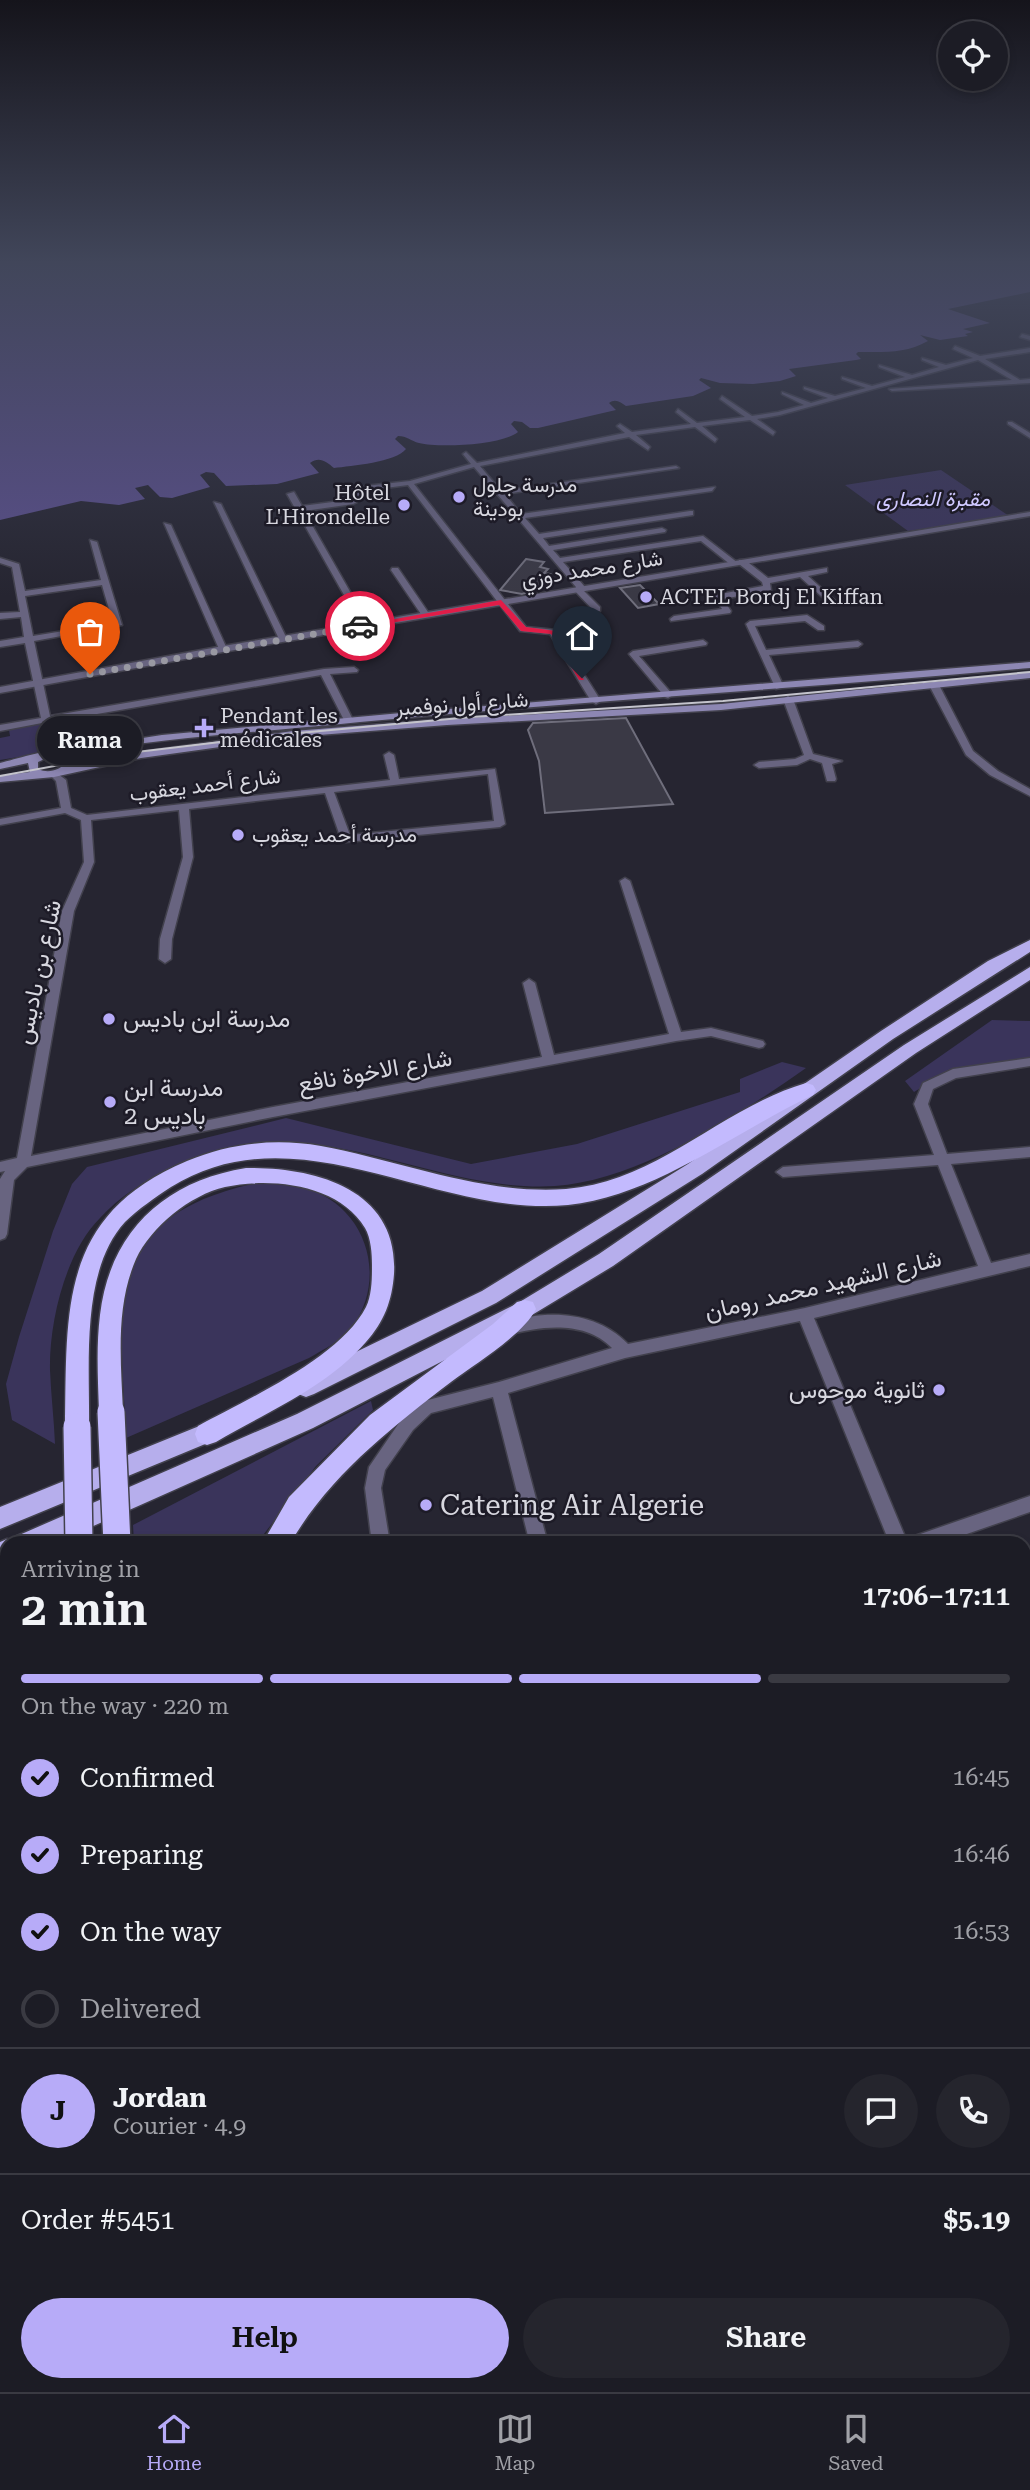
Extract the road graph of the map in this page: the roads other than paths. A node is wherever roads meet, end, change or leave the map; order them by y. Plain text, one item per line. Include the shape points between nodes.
1 (900, 373) edge
2 (929, 373) edge
3 (1003, 373) edge
4 (912, 377) junction
5 (844, 378) dead end
6 (966, 379) dead end
7 (1019, 382) junction
8 (1030, 382) edge
9 (976, 384) junction
10 (806, 388) dead end
11 (873, 388) junction
12 (863, 390) junction
13 (784, 393) dead end
14 (722, 398) dead end
15 (834, 398) junction
16 (810, 405) junction
17 (678, 411) dead end
18 (751, 418) junction
19 (1010, 424) dead end
20 (620, 426) dead end
21 (696, 426) junction
22 (773, 433) dead end
23 (632, 434) junction
24 (1030, 435) edge
25 (612, 438) junction
26 (715, 440) dead end
27 (620, 444) dead end
28 (648, 448) dead end
29 (466, 454) dead end
30 (475, 465) junction
31 (676, 468) dead end
32 (407, 480) junction
33 (712, 489) dead end
34 (500, 493) junction
35 (291, 494) dead end
36 (217, 504) dead end
37 (299, 509) junction
38 (690, 513) dead end
39 (1030, 514) edge
40 (520, 516) junction
41 (167, 525) dead end
42 (662, 530) dead end
43 (537, 537) junction
44 (93, 541) dead end
45 (547, 548) junction
46 (0, 560) edge
47 (558, 561) junction
48 (738, 563) junction
49 (395, 570) dead end
50 (824, 570) dead end
51 (801, 574) junction
52 (766, 581) junction
53 (106, 582) junction
54 (580, 589) junction
55 (19, 594) junction
56 (501, 602) junction
57 (834, 603) dead end
58 (597, 609) dead end
59 (25, 614) junction
60 (426, 615) junction
61 (0, 616) edge
62 (674, 619) dead end
63 (365, 625) junction
64 (821, 628) dead end
65 (29, 639) junction
66 (283, 639) junction
67 (703, 643) dead end
68 (0, 644) edge
69 (858, 644) dead end
70 (223, 649) junction
71 (764, 653) junction
72 (1030, 665) edge
73 (353, 670) dead end
74 (324, 673) junction
75 (1030, 675) edge
76 (37, 684) junction
77 (934, 685) junction
78 (779, 687) junction
79 (0, 690) edge
80 (668, 695) junction
81 (788, 699) junction
82 (596, 701) junction
83 (46, 720) junction
84 (348, 720) junction
85 (0, 728) edge
86 (50, 753) junction
87 (66, 753) junction
88 (389, 755) dead end
89 (809, 756) junction
90 (37, 758) junction
91 (759, 765) dead end
92 (0, 766) edge
93 (66, 770) junction
94 (41, 774) junction
95 (54, 774) junction
96 (0, 779) edge
97 (831, 779) dead end
98 (1030, 780) edge
99 (395, 782) junction
100 (1018, 784) junction
101 (328, 789) junction
102 (1030, 793) edge
103 (184, 807) junction
104 (66, 810) junction
105 (86, 818) junction
106 (0, 822) edge
107 (625, 881) dead end
108 (1030, 945) edge
109 (165, 960) dead end
110 (1030, 972) edge
111 (529, 983) dead end
112 (676, 1037) junction
113 (759, 1044) dead end
114 (549, 1060) junction
115 (1030, 1062) edge
116 (806, 1090) junction
117 (1030, 1152) edge
118 (944, 1159) junction
119 (23, 1162) junction
120 (0, 1167) edge
121 (783, 1172) dead end
122 (0, 1234) edge
123 (1030, 1260) edge
124 (987, 1271) junction
125 (525, 1309) junction
126 (805, 1314) junction
127 (501, 1331) junction
128 (625, 1351) junction
129 (499, 1389) junction
130 (207, 1434) junction
131 (1030, 1504) edge
132 (0, 1518) edge
133 (43, 1536) edge
134 (79, 1536) edge
135 (117, 1536) edge
136 (280, 1536) edge
137 (380, 1536) edge
138 (537, 1536) edge
139 (896, 1536) edge
140 (936, 1536) edge

1 - 4 street
2 - 4 street
3 - 7 street
4 - 11 street
5 - 11 street
6 - 9 street
7 - 8 street
7 - 9 street
9 - 12 street
10 - 15 street
11 - 12 street
12 - 15 street
13 - 16 street
14 - 18 street
15 - 16 street
16 - 18 street
17 - 21 street
18 - 21 street
18 - 22 street
19 - 24 street
20 - 23 street
21 - 23 street
21 - 26 street
23 - 25 street
23 - 28 street
25 - 27 street
25 - 30 street
29 - 30 street
30 - 32 street
30 - 34 street
31 - 34 street
32 - 37 street via 368,488 349,497 353,502
32 - 56 street
33 - 40 street
34 - 40 street
35 - 37 street
36 - 66 street
37 - 63 street
38 - 43 street
39 - 48 street, شارع محمد دوزي
40 - 43 street
41 - 70 street
42 - 45 street
43 - 45 street
44 - 53 street
45 - 47 street
46 - 55 street via 16,565
47 - 48 street via 703,538
47 - 54 street
48 - 52 street
48 - 54 street, شارع محمد دوزي
49 - 60 street
50 - 51 street
51 - 52 street
51 - 57 street
52 - 62 street via 768,588 718,597 727,611
53 - 55 street
53 - 65 street via 118,625
54 - 56 street, شارع محمد دوزي
54 - 58 street
55 - 59 street
56 - 60 street, شارع محمد دوزي
56 - 82 street via 523,629 553,632
59 - 61 street
59 - 65 street
60 - 63 street, شارع محمد دوزي
63 - 66 street, شارع محمد دوزي
64 - 71 street via 807,618 750,624
65 - 68 street
65 - 76 street
66 - 70 street, شارع محمد دوزي
67 - 80 street via 633,654
69 - 71 street
70 - 76 street, شارع محمد دوزي
71 - 78 street
72 - 78 main road, شارع أول نوفمبر
73 - 74 street
74 - 83 street
74 - 84 street
75 - 77 main road, شارع أول نوفمبر
76 - 79 street, شارع محمد دوزي
76 - 83 street
77 - 81 main road, شارع أول نوفمبر
77 - 100 street via 969,753 994,773
78 - 80 main road, شارع أول نوفمبر
80 - 82 main road, شارع أول نوفمبر
81 - 89 street
81 - 93 main road, شارع أول نوفمبر via 680,710 472,719 236,742
82 - 84 main road, شارع أول نوفمبر
83 - 85 street
83 - 86 street via 53,746
84 - 87 main road, شارع أول نوفمبر via 155,738
86 - 87 main road, شارع أول نوفمبر
86 - 90 main road
87 - 93 main road via 74,760
88 - 99 street
89 - 91 street via 797,762
89 - 97 street via 832,761
90 - 92 main road
90 - 94 main road via 33,770
93 - 95 main road, شارع أول نوفمبر
94 - 95 main road, شارع أول نوفمبر
94 - 96 main road, شارع أول نوفمبر
95 - 104 street via 61,780
98 - 100 street
99 - 101 street, شارع أحمد يعقوب
99 - 101 street, شارع أحمد يعقوب via 492,771 500,824 346,839
100 - 102 street
101 - 103 street, شارع أحمد يعقوب
103 - 105 street, شارع أحمد يعقوب
103 - 109 street via 188,857 166,939
104 - 105 street
104 - 106 street
105 - 119 street, شارع بن باديس via 89,862 68,911
107 - 112 street
108 - 116 highway
110 - 125 highway
111 - 114 street
112 - 113 street, شارع الاخوة نافع via 711,1032
112 - 114 street, شارع الاخوة نافع
114 - 119 street, شارع الاخوة نافع
115 - 118 street via 953,1074 928,1086 921,1104
116 - 130 highway via 695,1169 489,1297
116 - 134 highway, bridge via 665,1167 614,1189 569,1197 480,1194 367,1164 274,1149 234,1153 188,1167 150,1189 116,1217 92,1260 83,1294 77,1427
117 - 118 street
118 - 121 street
118 - 124 street
119 - 120 street, شارع الاخوة نافع
119 - 122 street, شارع بن باديس via 7,1178
123 - 124 street, شارع الشهيد محمد رومان
124 - 126 street, شارع الشهيد محمد رومان
125 - 127 highway
125 - 133 highway via 305,1421
126 - 128 street, شارع الشهيد محمد رومان
126 - 139 street
127 - 128 street via 535,1321 564,1321 599,1331
127 - 136 highway via 379,1423 298,1505
128 - 129 street, شارع الشهيد محمد رومان
129 - 137 street, شارع الشهيد محمد رومان via 426,1407 407,1424 377,1467 373,1488
129 - 138 street
130 - 132 highway
130 - 135 highway, bridge via 321,1367 351,1344 374,1313 383,1257 374,1224 357,1204 305,1180 237,1177 205,1186 168,1207 141,1233 117,1285 109,1335
131 - 140 street

